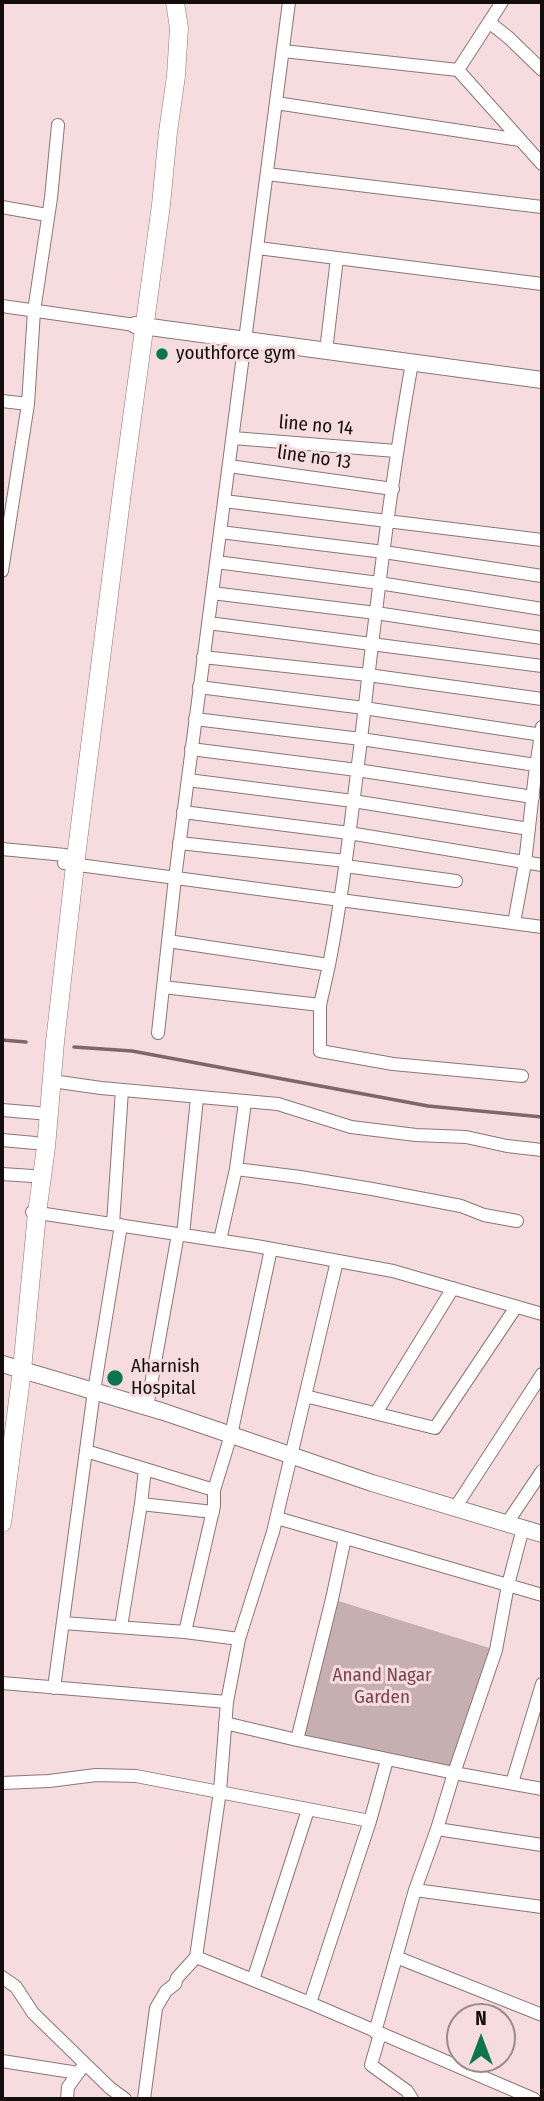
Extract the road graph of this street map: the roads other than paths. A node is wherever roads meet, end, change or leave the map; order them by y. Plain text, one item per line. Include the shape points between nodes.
1 (168, 2) edge
2 (175, 2) edge
3 (289, 2) edge
4 (502, 2) edge
5 (489, 22) junction
6 (283, 51) junction
7 (542, 69) edge
8 (458, 70) junction
9 (276, 103) junction
10 (58, 125) dead end
11 (520, 140) junction
12 (542, 164) edge
13 (267, 174) junction
14 (542, 207) edge
15 (2, 208) edge
16 (47, 215) junction
17 (258, 248) junction
18 (337, 258) junction
19 (542, 284) edge
20 (2, 306) edge
21 (34, 311) junction
22 (139, 325) junction
23 (247, 340) junction
24 (326, 351) junction
25 (412, 363) junction
26 (542, 380) edge
27 (2, 401) edge
28 (28, 404) junction
29 (233, 438) junction
30 (396, 452) junction
31 (229, 466) junction
32 (393, 489) junction
33 (224, 501) junction
34 (388, 521) junction
35 (220, 532) junction
36 (542, 541) edge
37 (384, 552) junction
38 (216, 562) junction
39 (2, 563) edge
40 (542, 576) edge
41 (379, 583) junction
42 (212, 593) junction
43 (542, 609) edge
44 (376, 613) junction
45 (208, 623) junction
46 (542, 638) edge
47 (372, 643) junction
48 (203, 657) junction
49 (542, 666) edge
50 (368, 675) junction
51 (200, 687) junction
52 (542, 699) edge
53 (364, 708) junction
54 (195, 719) junction
55 (542, 732) edge
56 (361, 739) junction
57 (191, 749) junction
58 (357, 770) junction
59 (538, 771) edge
60 (188, 780) junction
61 (533, 797) junction
62 (353, 801) junction
63 (183, 812) junction
64 (534, 822) edge
65 (349, 834) junction
66 (180, 843) junction
67 (2, 849) edge
68 (68, 861) junction
69 (346, 863) junction
70 (525, 863) junction
71 (542, 866) edge
72 (175, 878) junction
73 (456, 881) dead end
74 (341, 900) junction
75 (514, 923) junction
76 (542, 927) edge
77 (168, 940) junction
78 (329, 965) junction
79 (163, 987) junction
80 (320, 1004) junction
81 (158, 1034) dead end
82 (50, 1041) junction
83 (522, 1076) dead end
84 (52, 1081) junction
85 (122, 1090) junction
86 (197, 1098) junction
87 (245, 1102) junction
88 (2, 1110) edge
89 (38, 1113) junction
90 (2, 1140) edge
91 (36, 1143) junction
92 (542, 1150) edge
93 (236, 1169) junction
94 (2, 1174) edge
95 (32, 1176) junction
96 (33, 1212) junction
97 (517, 1221) dead end
98 (117, 1225) junction
99 (181, 1235) junction
100 (220, 1240) junction
101 (271, 1249) junction
102 (337, 1261) junction
103 (453, 1289) junction
104 (516, 1307) junction
105 (542, 1314) edge
106 (12, 1367) edge
107 (542, 1374) edge
108 (94, 1391) junction
109 (306, 1396) junction
110 (147, 1407) junction
111 (376, 1413) junction
112 (231, 1435) junction
113 (2, 1445) edge
114 (86, 1451) junction
115 (291, 1455) junction
116 (145, 1469) junction
117 (542, 1471) edge
118 (214, 1490) junction
119 (141, 1504) junction
120 (455, 1508) junction
121 (213, 1512) junction
122 (277, 1518) junction
123 (2, 1523) edge
124 (515, 1526) junction
125 (542, 1534) edge
126 (345, 1538) junction
127 (508, 1585) junction
128 (542, 1595) edge
129 (63, 1623) junction
130 (121, 1628) junction
131 (185, 1632) junction
132 (239, 1639) junction
133 (2, 1683) edge
134 (542, 1684) edge
135 (54, 1688) junction
136 (227, 1702) junction
137 (225, 1723) junction
138 (298, 1740) junction
139 (387, 1760) junction
140 (454, 1773) junction
141 (2, 1783) edge
142 (512, 1783) junction
143 (542, 1789) edge
144 (220, 1791) junction
145 (308, 1810) junction
146 (370, 1821) junction
147 (437, 1829) junction
148 (542, 1845) edge
149 (415, 1890) junction
150 (542, 1907) edge
151 (196, 1957) junction
152 (396, 1958) junction
153 (2, 1977) edge
154 (253, 1980) junction
155 (310, 2003) junction
156 (542, 2015) edge
157 (378, 2033) junction
158 (2, 2061) edge
159 (81, 2068) junction
160 (67, 2099) edge
161 (125, 2099) edge
162 (144, 2099) edge
163 (412, 2099) edge
164 (534, 2099) edge

1 - 22 main road via 172,48
2 - 22 main road via 179,28 176,76 162,205
3 - 6 street
4 - 5 street
5 - 7 street
5 - 8 street
6 - 8 street
6 - 9 street
8 - 11 street
9 - 11 street
9 - 13 street
10 - 16 street
11 - 12 street
13 - 14 street
13 - 17 street
15 - 16 street
16 - 21 street
17 - 18 street
17 - 23 street
18 - 19 street
18 - 24 street
20 - 21 street
21 - 22 street
21 - 28 street
22 - 23 street
22 - 68 main road
23 - 24 street
23 - 29 street
24 - 25 street
25 - 26 street
25 - 30 street
27 - 28 street
28 - 39 street
29 - 30 street, line no 14
29 - 31 street
30 - 32 street
31 - 32 street, line no 13
31 - 33 street
32 - 34 street
33 - 34 street
33 - 35 street
34 - 36 street
34 - 37 street
35 - 37 street
35 - 38 street
37 - 40 street
37 - 41 street
38 - 41 street
38 - 42 street
41 - 43 street
41 - 44 street
42 - 44 street
42 - 45 street
44 - 46 street
44 - 47 street
45 - 47 street
45 - 48 street
47 - 49 street
47 - 50 street
48 - 50 street
48 - 51 street
50 - 52 street
50 - 53 street
51 - 53 street
51 - 54 street
53 - 55 street
53 - 56 street
54 - 56 street
54 - 57 street
55 - 59 street
56 - 58 street
56 - 59 street
57 - 58 street
57 - 60 street
58 - 61 street
58 - 62 street
59 - 61 street
60 - 62 street
60 - 63 street
61 - 64 street
62 - 64 street
62 - 65 street
63 - 65 street
63 - 66 street
64 - 70 street
65 - 69 street
65 - 70 street
66 - 69 street
66 - 72 street
67 - 68 street
68 - 72 street
68 - 82 main road
69 - 73 street
69 - 74 street
70 - 71 street
70 - 75 street
72 - 74 street
72 - 77 street
74 - 75 street
74 - 78 street
75 - 76 street
77 - 78 street
77 - 79 street
78 - 80 street
79 - 80 street
79 - 81 street
80 - 83 street via 320,1051 393,1064
82 - 84 main road
82 - 89 main road
84 - 85 street
84 - 96 main road via 47,1147
85 - 86 street
85 - 98 street
86 - 87 street
86 - 99 street
87 - 92 street via 278,1104 351,1127
87 - 93 street
88 - 89 street
89 - 91 main road
90 - 91 street
91 - 95 main road
93 - 97 street via 372,1189
93 - 100 street
94 - 95 street
95 - 96 main road
96 - 98 street
96 - 106 main road
98 - 99 street
98 - 108 street
99 - 100 street
99 - 110 street
100 - 101 street
101 - 102 street
101 - 112 street
102 - 103 street
102 - 109 street
103 - 104 street
103 - 111 street
104 - 105 street
104 - 111 street via 435,1428
106 - 108 street
106 - 113 main road
106 - 123 main road
107 - 120 street
108 - 110 street
108 - 114 street
109 - 111 street
109 - 115 street
110 - 112 street
112 - 115 street
112 - 118 street
114 - 116 street
114 - 129 street
115 - 120 street
115 - 122 street
116 - 118 street
116 - 119 street
117 - 124 street
118 - 121 street
119 - 121 street
119 - 130 street
120 - 124 street
121 - 131 street
122 - 126 street
122 - 132 street
124 - 125 street
124 - 127 street
126 - 127 street
126 - 138 street
127 - 128 street
127 - 140 street via 496,1650
129 - 130 street
129 - 135 street
130 - 131 street
131 - 132 street
132 - 136 street
133 - 135 street
134 - 142 street
135 - 136 street
136 - 137 street
137 - 138 street
137 - 144 street
138 - 139 street
139 - 140 street
139 - 146 street
140 - 142 street
140 - 147 street
141 - 144 street via 136,1776
142 - 143 street
144 - 145 street
144 - 151 street
145 - 146 street
145 - 154 street
146 - 155 street
147 - 148 street
147 - 149 street
149 - 150 street
149 - 152 street
151 - 154 street
151 - 162 street via 156,2008
152 - 156 street
152 - 157 street
153 - 159 street via 16,1987
154 - 155 street
155 - 157 street
157 - 163 street via 371,2065 408,2091
157 - 164 street
158 - 159 street
159 - 160 street via 68,2087
159 - 161 street

